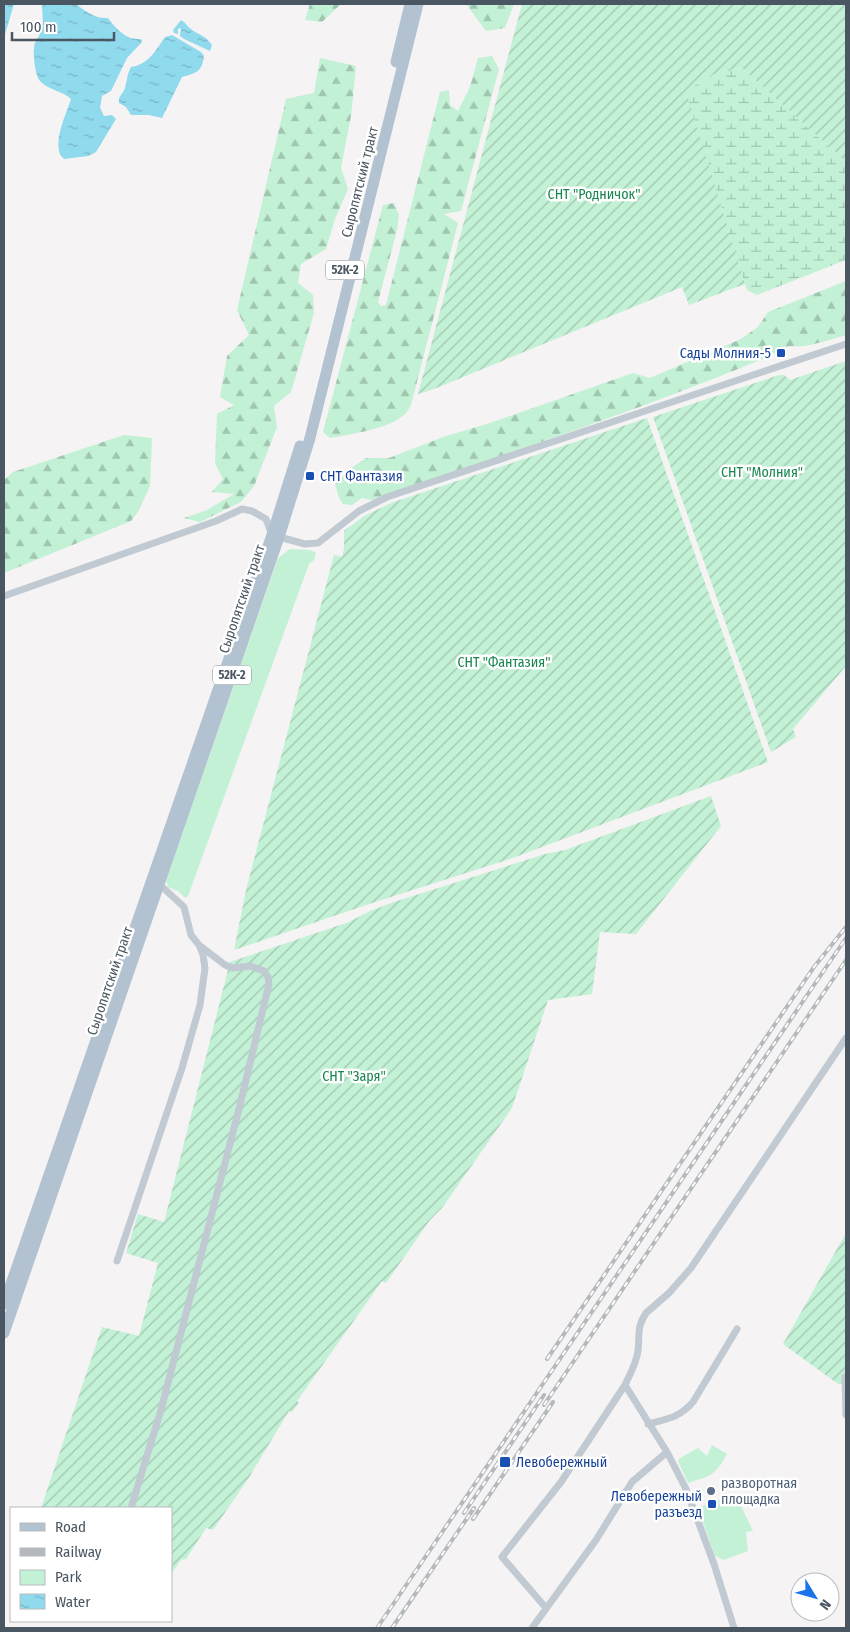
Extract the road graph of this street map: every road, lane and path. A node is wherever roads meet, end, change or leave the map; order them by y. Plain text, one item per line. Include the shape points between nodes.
1 (410, 4) edge
2 (418, 4) edge
3 (846, 344) edge
4 (276, 536) junction
5 (4, 596) edge
6 (159, 884) junction
7 (199, 945) junction
8 (846, 1038) edge
9 (117, 1261) dead end
10 (4, 1304) edge
11 (736, 1329) dead end
12 (4, 1333) edge
13 (845, 1377) edge
14 (624, 1385) junction
15 (846, 1415) edge
16 (648, 1424) junction
17 (667, 1452) junction
18 (131, 1507) edge
19 (546, 1608) junction
20 (532, 1628) edge
21 (734, 1628) edge

1 - 4 main road, Сыропятский тракт / 52К-2
2 - 4 main road, Сыропятский тракт / 52К-2 via 310,438
3 - 4 street via 387,497 358,511 318,543 304,544
4 - 5 street via 266,519 242,509
4 - 6 main road, Сыропятский тракт / 52К-2
4 - 10 main road, Сыропятский тракт / 52К-2
6 - 7 street via 184,907 191,935
6 - 12 main road, Сыропятский тракт / 52К-2
7 - 9 street via 205,968 200,1004 182,1068
7 - 18 street via 233,968 250,966 264,971 269,984 163,1400
8 - 14 street via 690,1268 642,1319 634,1366
11 - 16 street via 693,1402 676,1417
13 - 15 street
14 - 16 street
14 - 19 street via 561,1482 502,1557
16 - 17 street
17 - 19 street via 632,1482 596,1540
17 - 21 street via 686,1489
19 - 20 street

